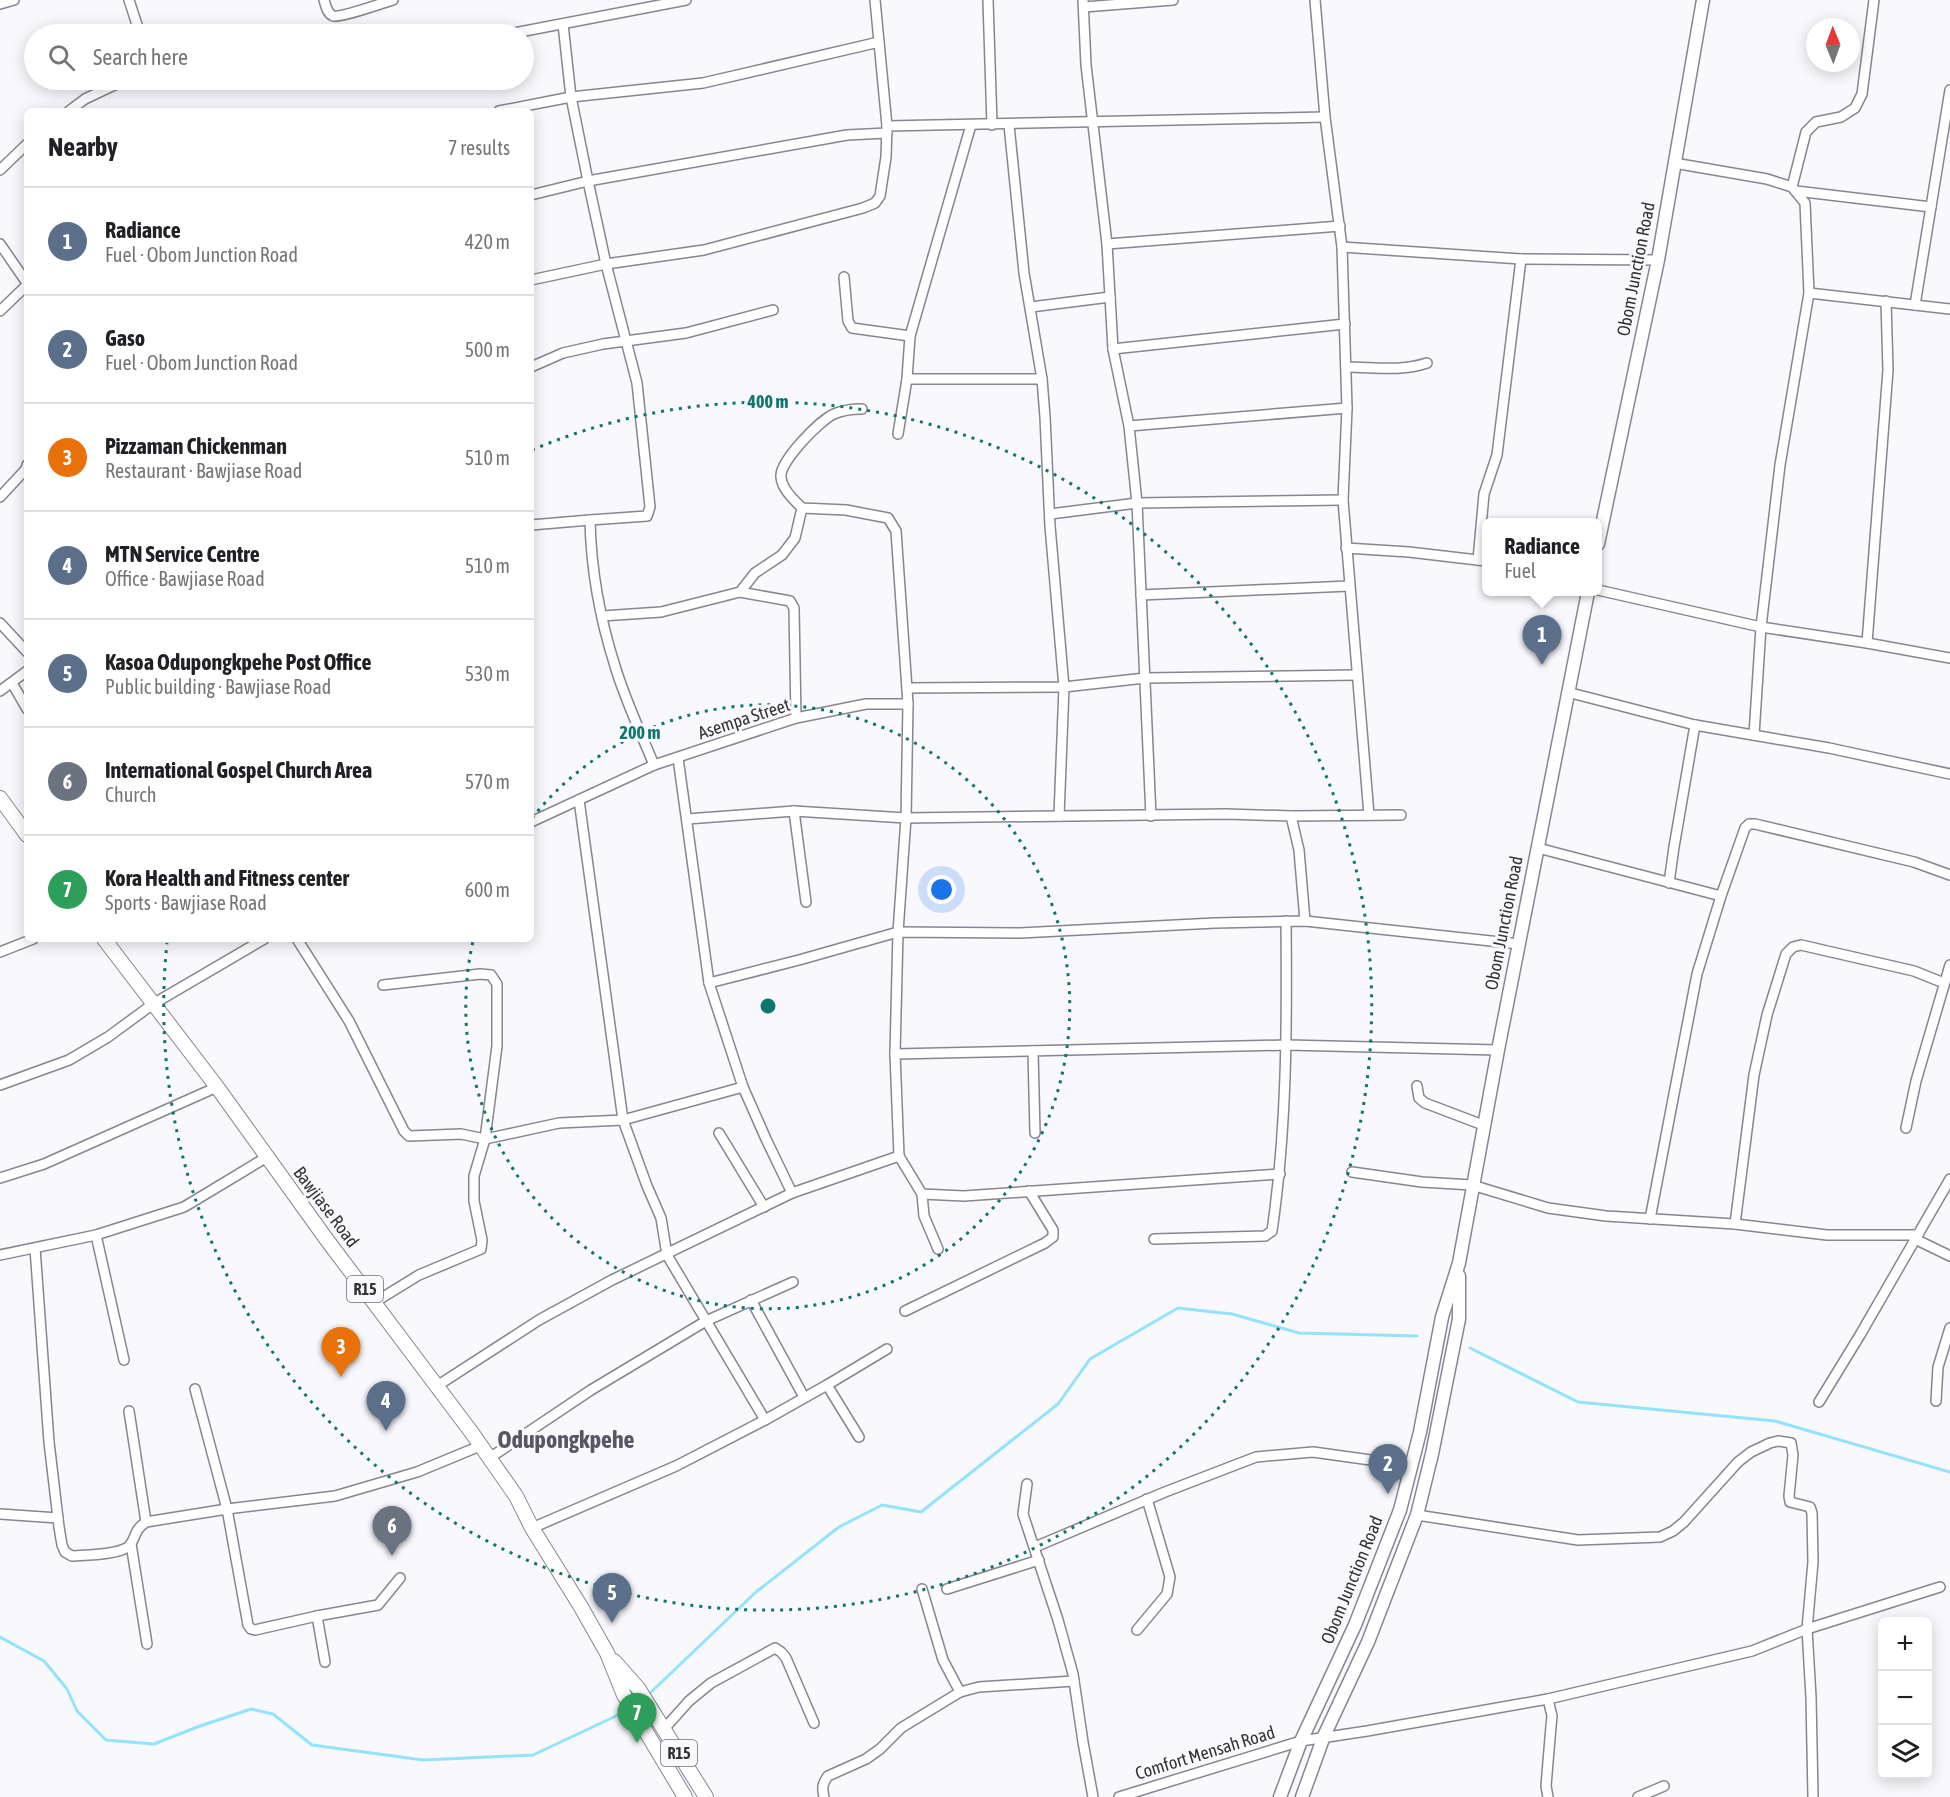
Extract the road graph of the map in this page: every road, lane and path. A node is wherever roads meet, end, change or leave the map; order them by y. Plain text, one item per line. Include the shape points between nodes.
1 (14, 0) edge
2 (129, 0) edge
3 (324, 0) edge
4 (393, 0) edge
5 (686, 0) edge
6 (875, 0) edge
7 (988, 0) edge
8 (1173, 0) edge
9 (1315, 0) edge
10 (1703, 0) edge
11 (1874, 0) edge
12 (655, 3) edge
13 (0, 4) edge
14 (1084, 4) edge
15 (137, 24) edge
16 (563, 24) junction
17 (534, 29) edge
18 (879, 42) junction
19 (104, 90) edge
20 (1950, 90) edge
21 (572, 97) junction
22 (73, 108) edge
23 (515, 108) edge
24 (1326, 117) junction
25 (1094, 123) junction
26 (971, 125) junction
27 (992, 125) junction
28 (1009, 125) junction
29 (887, 130) junction
30 (24, 147) edge
31 (1674, 163) junction
32 (0, 170) edge
33 (588, 181) junction
34 (1794, 189) junction
35 (534, 194) edge
36 (1931, 207) junction
37 (1340, 226) junction
38 (0, 244) edge
39 (1107, 244) junction
40 (1342, 247) junction
41 (1521, 259) junction
42 (1658, 260) junction
43 (606, 264) junction
44 (844, 277) dead end
45 (534, 279) edge
46 (24, 280) edge
47 (24, 287) edge
48 (1809, 292) junction
49 (1110, 297) junction
50 (1886, 300) junction
51 (1915, 305) junction
52 (1031, 307) junction
53 (1950, 309) edge
54 (773, 310) dead end
55 (0, 311) edge
56 (1345, 324) junction
57 (910, 336) junction
58 (626, 342) junction
59 (1113, 349) junction
60 (1427, 363) dead end
61 (534, 366) edge
62 (1346, 367) junction
63 (907, 379) junction
64 (1042, 379) junction
65 (1347, 408) junction
66 (862, 409) dead end
67 (1129, 426) junction
68 (898, 434) dead end
69 (24, 471) edge
70 (0, 497) edge
71 (1342, 500) junction
72 (1137, 503) junction
73 (801, 507) junction
74 (1050, 514) junction
75 (1483, 518) edge
76 (590, 520) junction
77 (534, 525) edge
78 (1602, 525) edge
79 (1346, 548) junction
80 (1482, 560) edge
81 (1349, 586) junction
82 (1602, 591) edge
83 (740, 592) junction
84 (1141, 595) junction
85 (1587, 596) edge
86 (602, 616) junction
87 (0, 623) edge
88 (1761, 627) junction
89 (1867, 643) junction
90 (24, 649) edge
91 (1950, 658) edge
92 (24, 673) edge
93 (1357, 675) junction
94 (1145, 678) junction
95 (12, 683) junction
96 (1064, 687) junction
97 (907, 688) junction
98 (0, 691) edge
99 (1567, 692) junction
100 (24, 704) edge
101 (908, 704) junction
102 (796, 718) junction
103 (1695, 725) junction
104 (1754, 735) junction
105 (678, 758) junction
106 (654, 765) junction
107 (1950, 774) edge
108 (0, 798) edge
109 (579, 800) junction
110 (794, 811) junction
111 (1369, 814) junction
112 (1401, 815) dead end
113 (1059, 816) junction
114 (1151, 816) junction
115 (1292, 816) junction
116 (906, 818) junction
117 (687, 819) junction
118 (534, 821) edge
119 (24, 831) edge
120 (1538, 848) junction
121 (1950, 875) edge
122 (1669, 883) junction
123 (1721, 896) junction
124 (806, 902) dead end
125 (1286, 921) junction
126 (1305, 921) junction
127 (898, 932) junction
128 (25, 942) edge
129 (106, 942) edge
130 (259, 942) edge
131 (299, 942) edge
132 (1519, 944) junction
133 (0, 952) edge
134 (1950, 964) edge
135 (709, 983) junction
136 (1944, 983) junction
137 (383, 985) dead end
138 (153, 1004) junction
139 (1287, 1046) junction
140 (1498, 1050) junction
141 (1033, 1051) junction
142 (895, 1054) junction
143 (0, 1085) edge
144 (1417, 1086) dead end
145 (217, 1087) junction
146 (743, 1087) junction
147 (623, 1120) junction
148 (1484, 1125) junction
149 (1906, 1128) dead end
150 (719, 1133) dead end
151 (1035, 1133) dead end
152 (484, 1139) junction
153 (899, 1156) junction
154 (267, 1157) junction
155 (1352, 1172) dead end
156 (1280, 1174) junction
157 (0, 1179) edge
158 (1950, 1179) edge
159 (1472, 1185) junction
160 (1029, 1191) junction
161 (792, 1193) junction
162 (922, 1194) junction
163 (764, 1207) junction
164 (1650, 1219) junction
165 (1735, 1224) junction
166 (96, 1235) junction
167 (1917, 1237) junction
168 (1154, 1239) dead end
169 (35, 1248) junction
170 (938, 1249) dead end
171 (0, 1255) edge
172 (667, 1255) junction
173 (1950, 1256) edge
174 (1459, 1263) junction
175 (793, 1282) dead end
176 (751, 1300) junction
177 (375, 1302) junction
178 (905, 1311) dead end
179 (706, 1321) junction
180 (1950, 1328) edge
181 (888, 1349) dead end
182 (124, 1360) dead end
183 (827, 1385) junction
184 (437, 1386) junction
185 (195, 1389) dead end
186 (804, 1397) junction
187 (1936, 1401) dead end
188 (1819, 1402) dead end
189 (129, 1411) dead end
190 (765, 1420) junction
191 (859, 1437) dead end
192 (480, 1446) junction
193 (488, 1459) junction
194 (1385, 1462) dead end
195 (1027, 1484) dead end
196 (1148, 1500) junction
197 (227, 1509) junction
198 (0, 1514) edge
199 (1417, 1515) junction
200 (58, 1518) junction
201 (146, 1522) junction
202 (532, 1528) junction
203 (131, 1544) junction
204 (1035, 1547) junction
205 (1040, 1560) junction
206 (400, 1578) dead end
207 (1940, 1587) dead end
208 (922, 1589) dead end
209 (947, 1589) dead end
210 (317, 1616) junction
211 (1807, 1629) junction
212 (1137, 1630) dead end
213 (147, 1644) dead end
214 (607, 1653) junction
215 (325, 1662) dead end
216 (1074, 1681) junction
217 (960, 1692) junction
218 (1548, 1699) junction
219 (814, 1723) dead end
220 (664, 1729) junction
221 (1324, 1736) junction
222 (1301, 1741) junction
223 (1664, 1786) dead end
224 (685, 1797) edge
225 (706, 1797) edge
226 (824, 1797) edge
227 (1093, 1797) edge
228 (1119, 1797) edge
229 (1280, 1797) edge
230 (1302, 1797) edge
231 (1548, 1797) edge
232 (1638, 1797) edge
233 (1813, 1797) edge

1 - 13 street
2 - 15 street
3 - 4 street via 327,12 334,16
5 - 12 street
6 - 18 street
7 - 27 street
8 - 14 street
9 - 24 street
10 - 31 main road, Obom Junction Road
11 - 34 street via 1862,94 1855,108 1841,117 1816,122 1806,132
12 - 16 street
14 - 25 street via 1086,66
16 - 17 street
16 - 21 street
18 - 21 street via 703,83
18 - 29 street
19 - 22 street
20 - 36 street
21 - 23 street
21 - 33 street
24 - 25 street
24 - 37 street
25 - 28 street
25 - 39 street
26 - 27 street
26 - 29 street
26 - 57 street
27 - 28 street
28 - 52 street
29 - 33 street
29 - 43 street via 880,196 875,203 704,250
30 - 32 street
31 - 34 street via 1767,179
31 - 42 main road, Obom Junction Road
33 - 35 street
33 - 43 street
34 - 36 street
34 - 48 street via 1805,202
36 - 51 street
37 - 39 street
37 - 40 street
38 - 46 street
39 - 49 street
40 - 41 street
40 - 56 street
41 - 42 street
41 - 75 street via 1497,455 1484,494
42 - 78 main road, Obom Junction Road
43 - 45 street
43 - 58 street
44 - 57 street via 852,328
47 - 55 street
48 - 50 street
48 - 88 street via 1780,465
49 - 52 street
49 - 59 street
50 - 51 street
50 - 89 street via 1888,370
51 - 53 street
52 - 64 street
54 - 58 street via 686,333
56 - 59 street
56 - 62 street
57 - 63 street
58 - 61 street via 563,353
58 - 76 street via 637,383 650,507 647,516 639,518
59 - 67 street
60 - 62 street via 1400,369
62 - 65 street
63 - 64 street
63 - 68 street
64 - 74 street
65 - 67 street
65 - 71 street
66 - 73 street via 831,415 787,458 781,479 788,494
67 - 72 street
69 - 70 street
71 - 72 street
71 - 79 street
72 - 74 street
72 - 84 street
73 - 83 street via 795,538 782,555 755,573
73 - 97 street via 878,515 892,524 896,531
74 - 96 street
76 - 77 street
76 - 86 street via 592,561
79 - 80 street
79 - 81 street
81 - 84 street
81 - 93 street
82 - 88 street
83 - 86 street via 661,612
83 - 102 street via 780,598 790,601 794,608
84 - 94 street
85 - 99 main road, Obom Junction Road
86 - 106 street via 615,668
87 - 90 street
88 - 89 street
88 - 104 street
89 - 91 street
92 - 95 street
93 - 94 street
93 - 111 street
94 - 96 street
94 - 114 street
95 - 98 street
95 - 100 street
96 - 97 street
96 - 113 street
97 - 101 street
99 - 103 street
99 - 120 main road, Obom Junction Road
101 - 102 street, Asempa Street via 866,704
101 - 116 street
102 - 105 street, Asempa Street
103 - 104 street
103 - 122 street
104 - 107 street
105 - 106 street, Asempa Street
105 - 117 street
106 - 109 street, Asempa Street
108 - 119 main road
109 - 118 street, Asempa Street
109 - 147 street
110 - 116 street
110 - 117 street
110 - 124 street
111 - 112 street
111 - 115 street
113 - 114 street
113 - 116 street
114 - 115 street
115 - 126 street
116 - 127 street
117 - 135 street
120 - 122 street
120 - 132 main road, Obom Junction Road
121 - 123 street via 1914,862 1749,824
122 - 123 street
123 - 164 street via 1697,974
125 - 126 street
125 - 127 street via 1020,933
125 - 139 street
126 - 132 street
127 - 135 street
127 - 142 street
128 - 133 street
129 - 138 main road, Bawjiase Road / R15
130 - 138 street
131 - 152 street via 349,1021 404,1131 409,1136 461,1134
132 - 140 main road, Obom Junction Road
134 - 136 street
135 - 146 street
136 - 149 street
136 - 165 street via 1914,971 1801,945 1786,954 1754,1075
137 - 152 street via 480,974 490,975 496,984 498,1046
138 - 143 street via 108,1038 69,1060
138 - 145 main road, Bawjiase Road / R15
139 - 140 street
139 - 141 street
139 - 156 street
140 - 148 main road, Obom Junction Road
141 - 142 street
141 - 151 street
142 - 153 street
144 - 148 street via 1419,1098 1425,1103
145 - 154 main road, Bawjiase Road / R15
145 - 157 street via 44,1164
146 - 147 street
146 - 161 street
147 - 152 street via 559,1123
147 - 172 street via 661,1218
148 - 159 main road, Obom Junction Road
150 - 163 street
152 - 177 street via 474,1176 481,1249 419,1275
153 - 161 street
153 - 162 street
154 - 166 street via 184,1207
154 - 177 main road, Bawjiase Road / R15
155 - 159 street
156 - 160 street
156 - 168 street via 1272,1231 1265,1236
158 - 167 street
159 - 164 street via 1548,1208
159 - 174 main road, Obom Junction Road
160 - 162 street via 964,1196
160 - 178 street via 1053,1230 1053,1237
161 - 163 street
162 - 170 street via 924,1216
163 - 172 street
164 - 165 street
165 - 167 street via 1827,1235
166 - 169 street
166 - 182 street
167 - 173 street
167 - 188 street
169 - 171 street
169 - 200 street
172 - 179 street
172 - 184 street via 539,1320
174 - 199 main road, Obom Junction Road via 1459,1319
174 - 222 main road, Obom Junction Road via 1442,1317 1400,1510 1355,1625
175 - 176 street
176 - 179 street
176 - 186 street
177 - 184 main road, Bawjiase Road / R15
179 - 190 street
179 - 193 street via 591,1390
180 - 187 street via 1938,1367
181 - 183 street
183 - 186 street
183 - 191 street
184 - 192 main road, Bawjiase Road / R15
185 - 197 street
186 - 190 street
189 - 201 street
190 - 202 street via 676,1466
192 - 193 main road, Bawjiase Road / R15
192 - 197 street via 417,1472 335,1496
193 - 202 main road, Bawjiase Road / R15 via 516,1496
194 - 196 street via 1313,1452 1256,1457
195 - 204 street via 1023,1514
196 - 204 street
196 - 212 street via 1170,1577 1167,1594
197 - 201 street
197 - 210 street via 251,1629
198 - 200 street
199 - 211 street via 1578,1540 1660,1537 1684,1522 1737,1462 1761,1446 1786,1441 1792,1448 1790,1502 1810,1507 1812,1513 1813,1562
199 - 221 main road, Obom Junction Road via 1368,1642
200 - 203 street via 62,1545 72,1556 124,1551
201 - 203 street via 137,1528
202 - 214 main road, Bawjiase Road / R15
203 - 213 street
204 - 205 street
205 - 209 street
205 - 216 street
206 - 210 street via 378,1605
207 - 211 street, Comfort Mensah Road
208 - 217 street via 943,1660
210 - 215 street
211 - 218 street, Comfort Mensah Road via 1752,1651
211 - 233 street
214 - 220 main road, Bawjiase Road / R15 via 638,1688
214 - 224 main road, Bawjiase Road / R15 via 624,1695
216 - 217 street via 979,1687
216 - 227 street
217 - 226 street via 902,1728 866,1759 828,1776 822,1787
218 - 221 street, Comfort Mensah Road
218 - 231 street
219 - 220 street via 786,1658 775,1648 711,1683
220 - 225 main road, Bawjiase Road / R15
221 - 222 street, Comfort Mensah Road
221 - 230 main road, Obom Junction Road
222 - 228 street, Comfort Mensah Road
222 - 229 main road, Obom Junction Road
223 - 232 street

